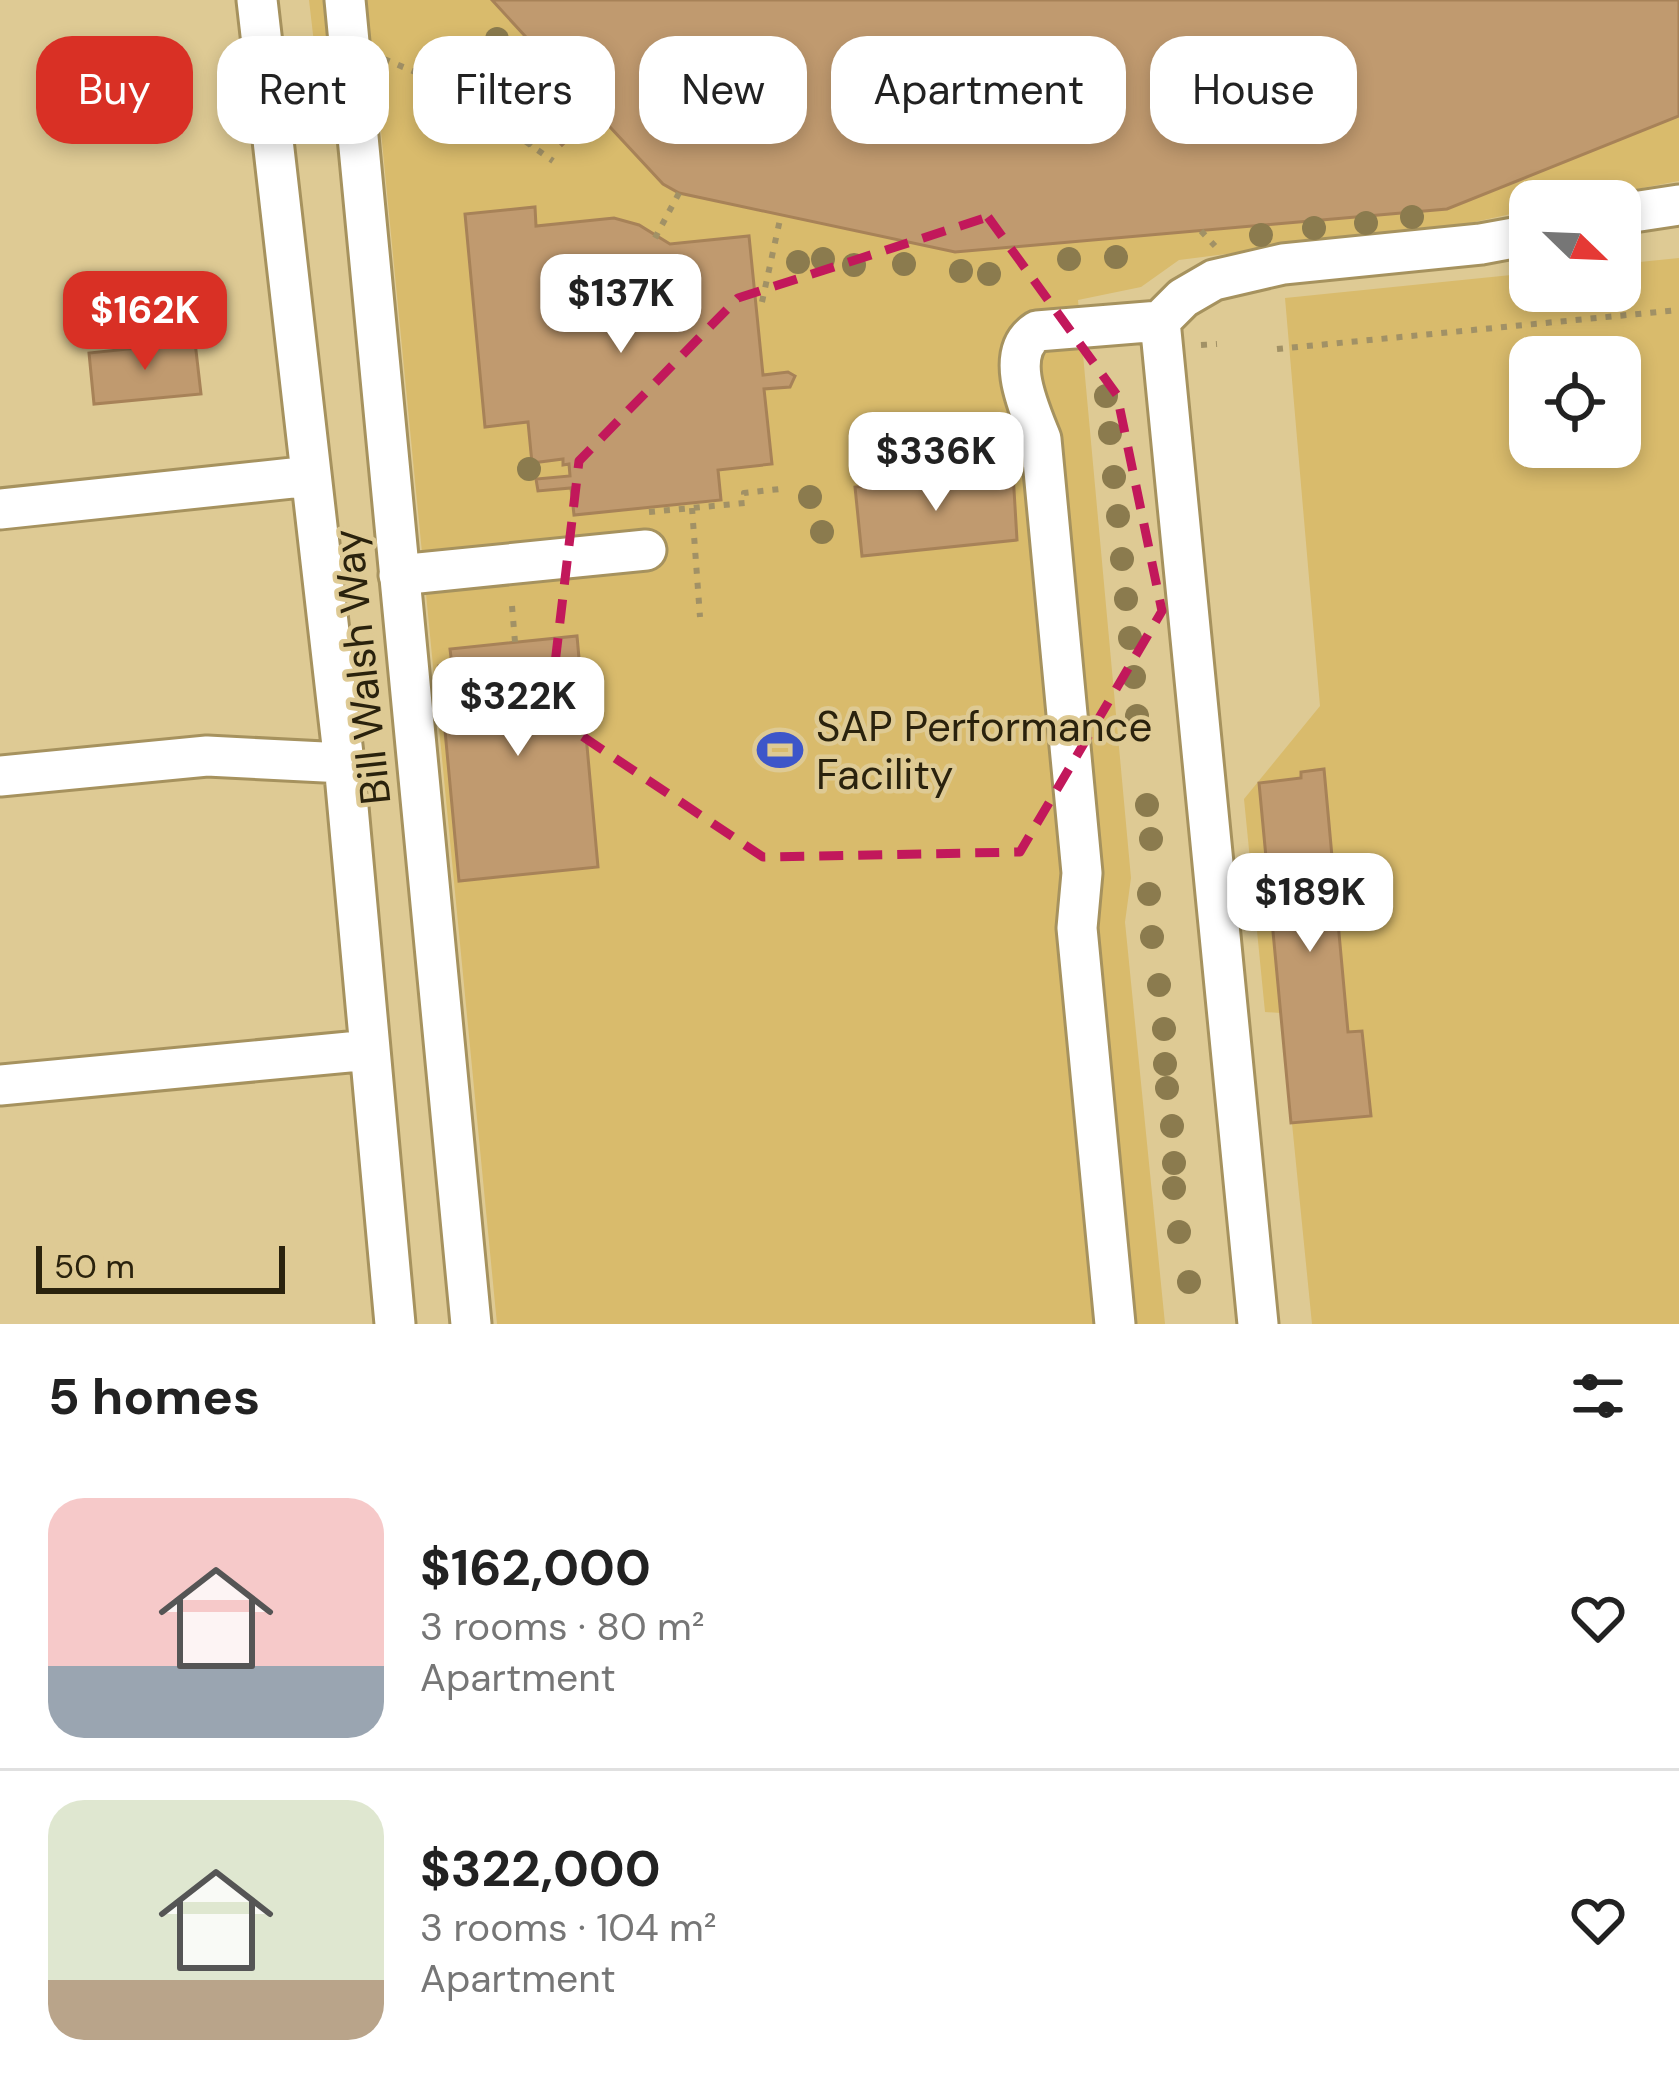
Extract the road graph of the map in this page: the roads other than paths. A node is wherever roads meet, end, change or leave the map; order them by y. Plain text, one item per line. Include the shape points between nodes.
1 (257, 0) edge
2 (344, 0) edge
3 (1679, 205) edge
4 (1641, 211) edge
5 (1509, 239) edge
6 (1160, 321) junction
7 (311, 476) junction
8 (0, 509) edge
9 (647, 531) road end
10 (399, 575) junction
11 (344, 763) junction
12 (0, 776) edge
13 (370, 1050) junction
14 (0, 1085) edge
15 (395, 1324) edge
16 (471, 1324) edge
17 (1115, 1324) edge
18 (1258, 1324) edge

1 - 7 lane
2 - 10 lane, Bill Walsh Way
3 - 4 lane
5 - 6 lane via 1283,264 1214,280
6 - 17 lane via 1037,331 1020,351 1046,485
6 - 18 lane
7 - 8 lane
7 - 11 lane
9 - 10 lane
10 - 16 lane, Bill Walsh Way
11 - 12 lane via 207,756
11 - 13 lane
13 - 14 lane
13 - 15 lane

